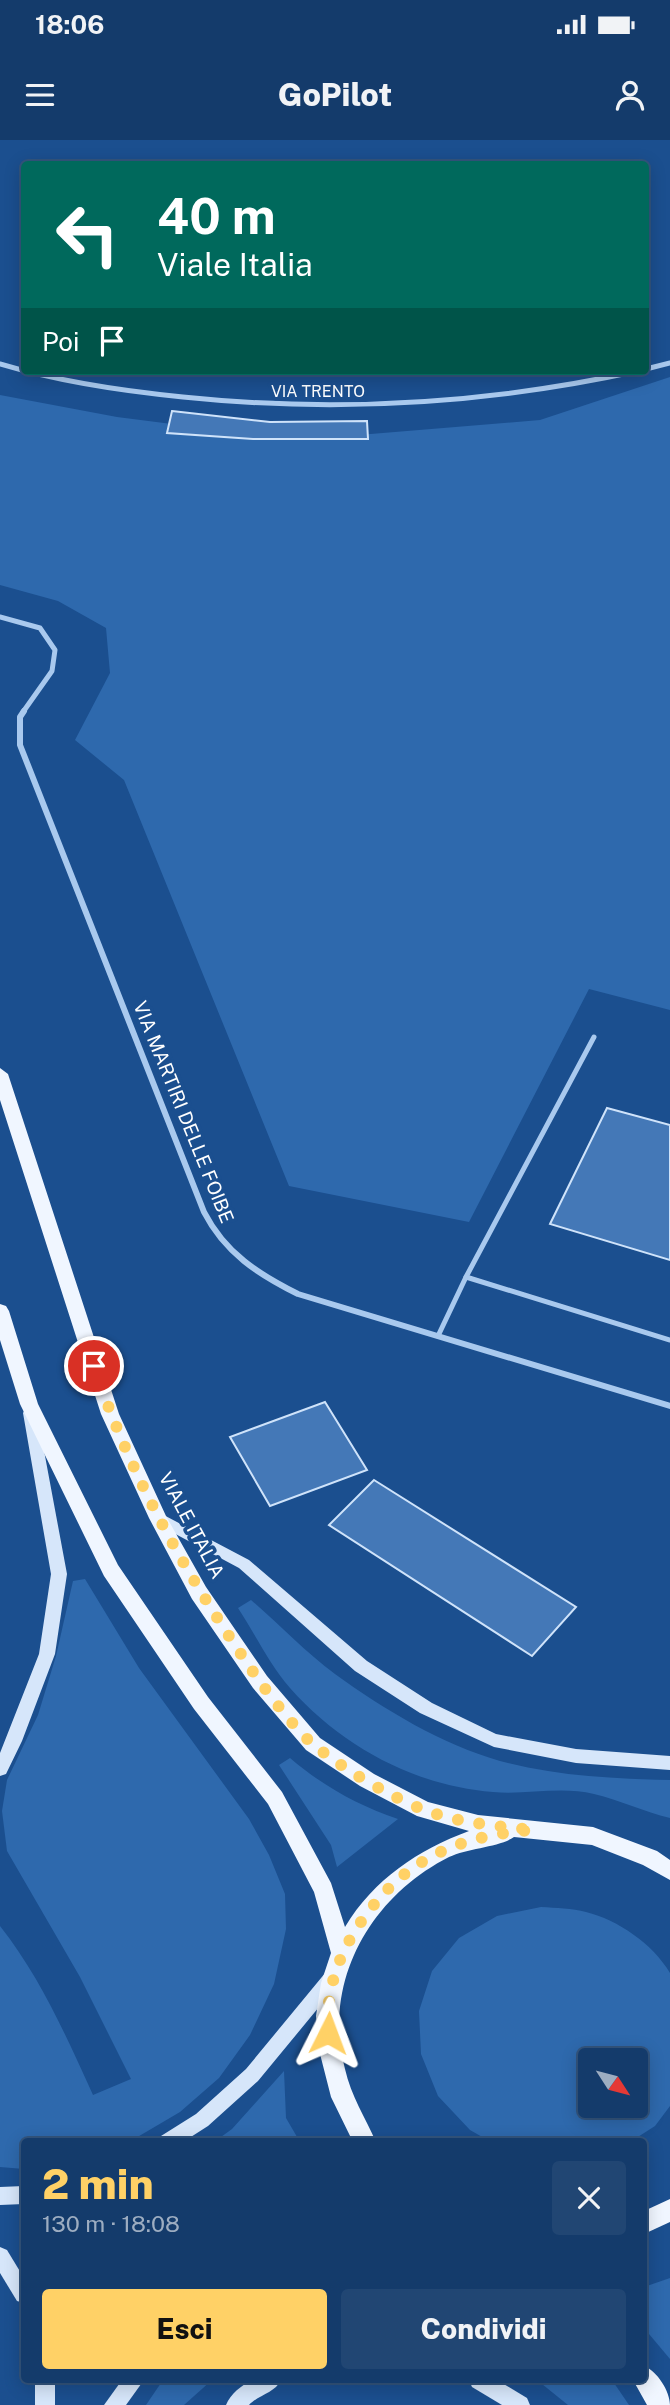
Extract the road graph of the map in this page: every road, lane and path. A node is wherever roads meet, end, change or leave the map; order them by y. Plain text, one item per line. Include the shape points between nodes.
1 (670, 363) edge
2 (0, 364) edge
3 (649, 368) edge
4 (21, 369) edge
5 (44, 375) edge
6 (617, 375) edge
7 (0, 617) edge
8 (594, 1037) dead end
9 (0, 1074) edge
10 (466, 1277) junction
11 (0, 1311) edge
12 (438, 1336) junction
13 (670, 1340) edge
14 (29, 1404) junction
15 (670, 1406) edge
16 (158, 1518) junction
17 (670, 1763) edge
18 (0, 1769) edge
19 (534, 1830) junction
20 (660, 1856) edge
21 (670, 1871) edge
22 (342, 1953) junction
23 (333, 1977) junction
24 (173, 2138) edge
25 (362, 2138) edge
26 (21, 2195) edge
27 (0, 2196) edge
28 (670, 2210) edge
29 (647, 2222) edge
30 (0, 2256) edge
31 (21, 2289) edge
32 (44, 2383) edge
33 (132, 2383) edge
34 (265, 2383) edge
35 (484, 2383) edge
36 (647, 2383) edge
37 (45, 2405) edge
38 (114, 2405) edge
39 (236, 2405) edge
40 (520, 2405) edge
41 (661, 2405) edge

1 - 3 street
2 - 4 street, VIA TRENTO
5 - 6 street, VIA TRENTO via 144,393 302,405 462,399
7 - 12 street, VIA MARTIRI DELLE FOIBE via 40,628 55,650 52,671 20,717 20,745 211,1227 229,1251 260,1276 298,1294
8 - 10 lane
9 - 16 main road, VIALE ITALIA via 110,1414
10 - 12 lane
10 - 13 lane
11 - 14 main road
12 - 15 street, VIA MARTIRI DELLE FOIBE
14 - 18 main road via 59,1574 47,1654
14 - 22 main road via 111,1570 201,1703 275,1798 324,1890
16 - 17 main road via 244,1564 361,1667 437,1713 494,1740 576,1756
16 - 19 main road, VIALE ITALIA via 199,1593 245,1660 313,1744 424,1810 478,1824
19 - 20 main road, VIALE ITALIA via 593,1836
19 - 22 main road, VIALE ITALIA via 467,1841 433,1855 374,1901
20 - 21 main road, VIALE ITALIA
22 - 23 main road, VIALE ITALIA
23 - 24 main road, VIALE ITALIA via 252,2075 202,2120
23 - 25 main road, VIALE ITALIA via 327,2014 329,2053 338,2088
26 - 27 main road
28 - 29 main road
30 - 31 main road
32 - 37 main road
33 - 38 main road
34 - 39 main road
35 - 40 main road
36 - 41 main road

